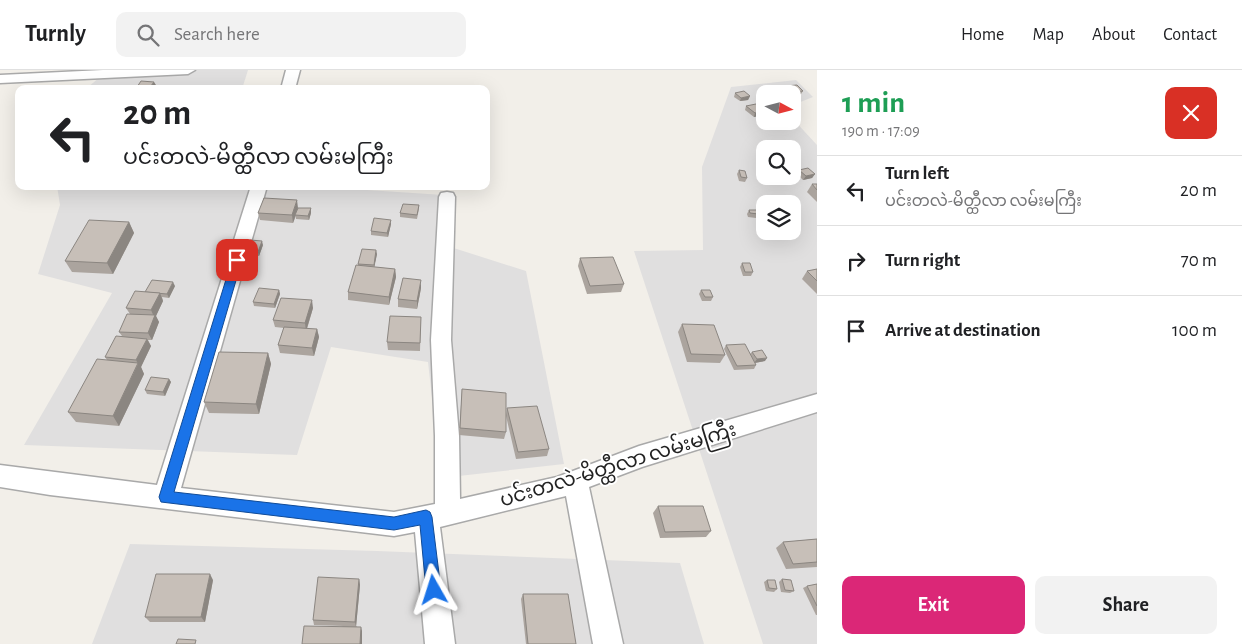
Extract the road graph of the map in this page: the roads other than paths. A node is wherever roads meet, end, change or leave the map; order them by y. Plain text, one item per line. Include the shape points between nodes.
1 (188, 70) edge
2 (293, 70) edge
3 (0, 79) edge
4 (289, 85) edge
5 (258, 190) edge
6 (447, 197) dead end
7 (817, 403) edge
8 (0, 476) edge
9 (576, 481) junction
10 (166, 497) junction
11 (437, 516) junction
12 (440, 644) edge
13 (608, 644) edge

1 - 3 street
2 - 4 street
5 - 10 street
6 - 11 street via 441,340 447,436
7 - 9 street, ပင်းတလဲ-မိတ္ထီလာ လမ်းမကြီး via 639,457
8 - 10 street, ပင်းတလဲ-မိတ္ထီလာ လမ်းမကြီး
9 - 11 street, ပင်းတလဲ-မိတ္ထီလာ လမ်းမကြီး
9 - 13 street
10 - 11 street, ပင်းတလဲ-မိတ္ထီလာ လမ်းမကြီး via 394,524
11 - 12 street

